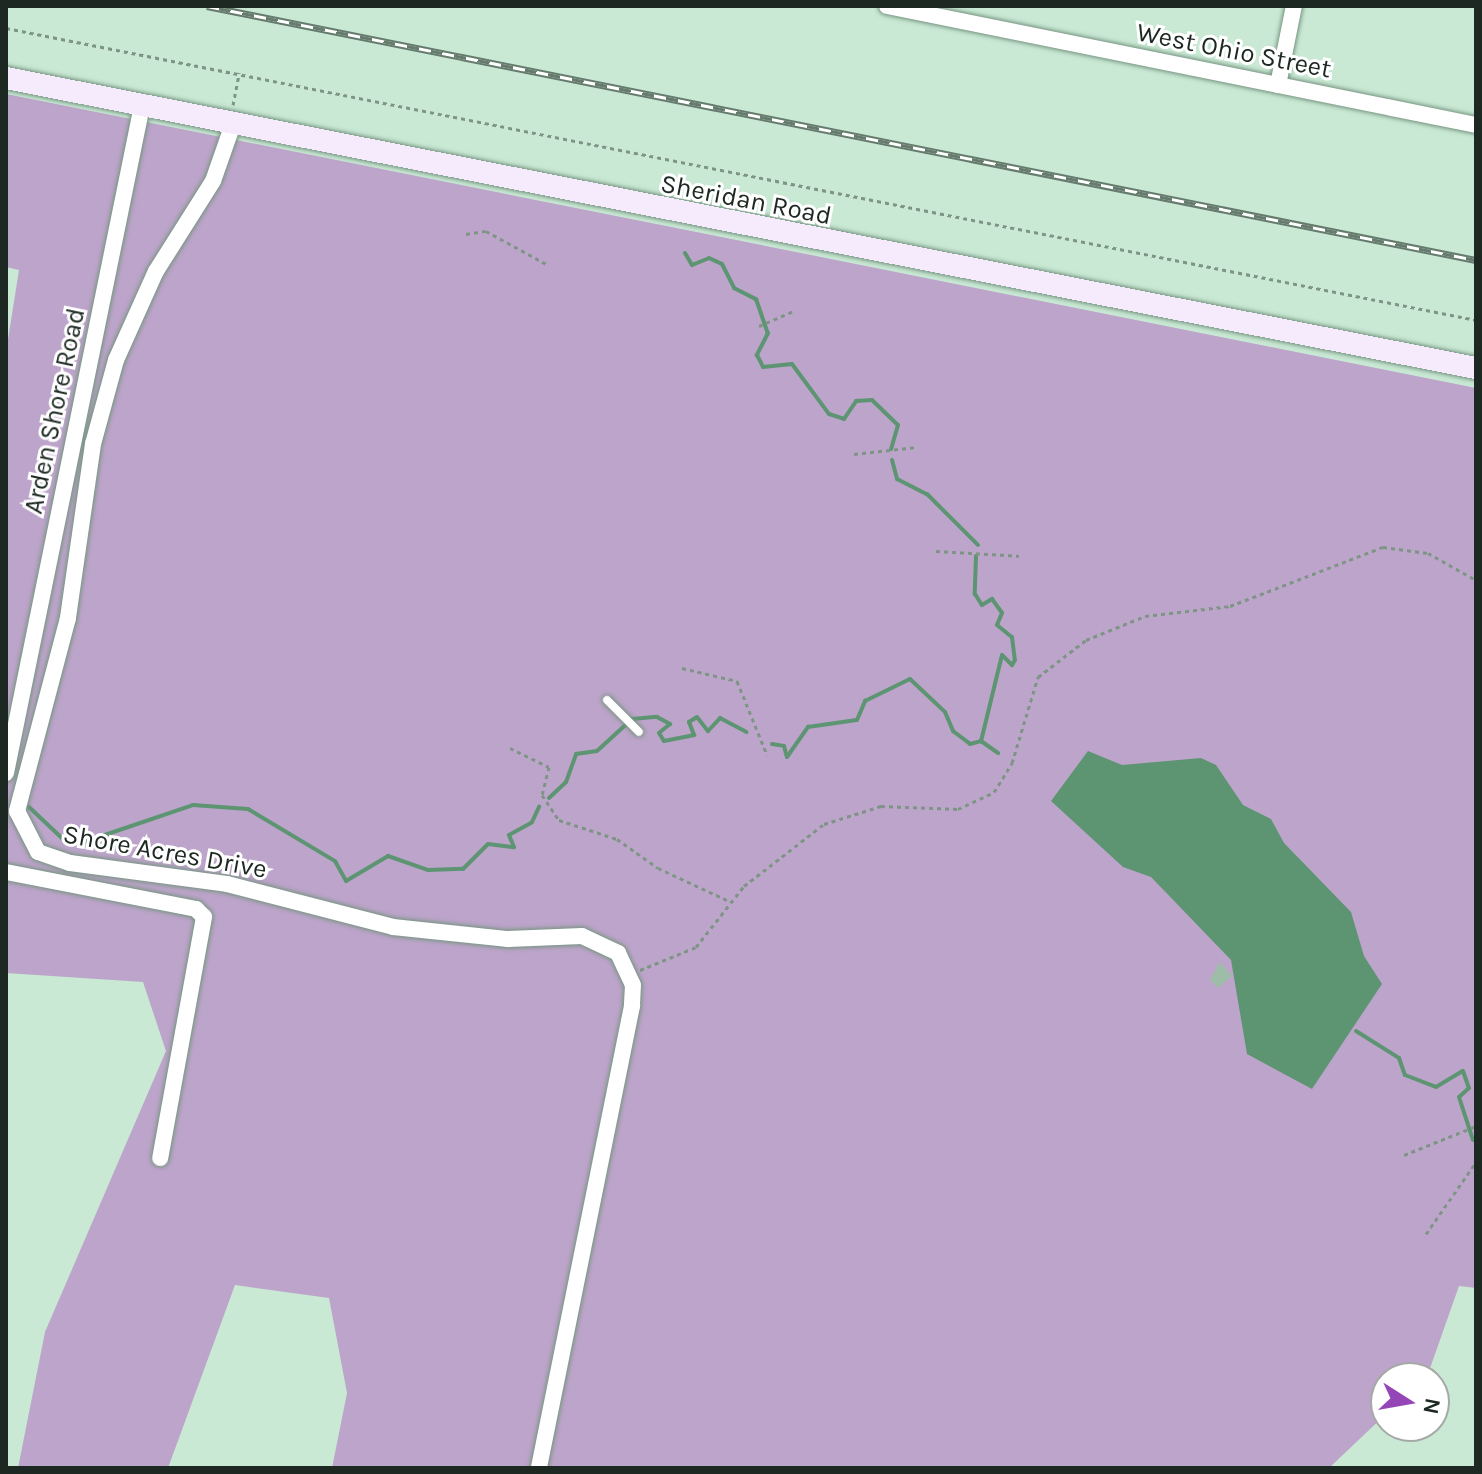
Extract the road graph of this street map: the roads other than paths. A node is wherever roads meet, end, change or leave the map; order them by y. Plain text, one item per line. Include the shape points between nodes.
1 (887, 6) edge
2 (1294, 6) edge
3 (6, 78) edge
4 (1278, 85) junction
5 (142, 106) junction
6 (233, 124) junction
7 (1476, 125) edge
8 (1476, 368) edge
9 (607, 700) dead end
10 (639, 732) dead end
11 (6, 773) edge
12 (6, 872) edge
13 (160, 1158) dead end
14 (539, 1468) edge

1 - 4 street, West Ohio Street
2 - 4 street
3 - 5 main road, Sheridan Road
4 - 7 street, West Ohio Street
5 - 6 main road, Sheridan Road
5 - 11 street, Arden Shore Road
6 - 8 main road, Sheridan Road
6 - 14 street, Shore Acres Drive via 213,181 156,271 103,403 68,618 17,811 24,836 53,859 227,884 379,924 508,939 582,936 618,953 630,974 632,1006
9 - 10 lane
12 - 13 street via 196,909 206,923

